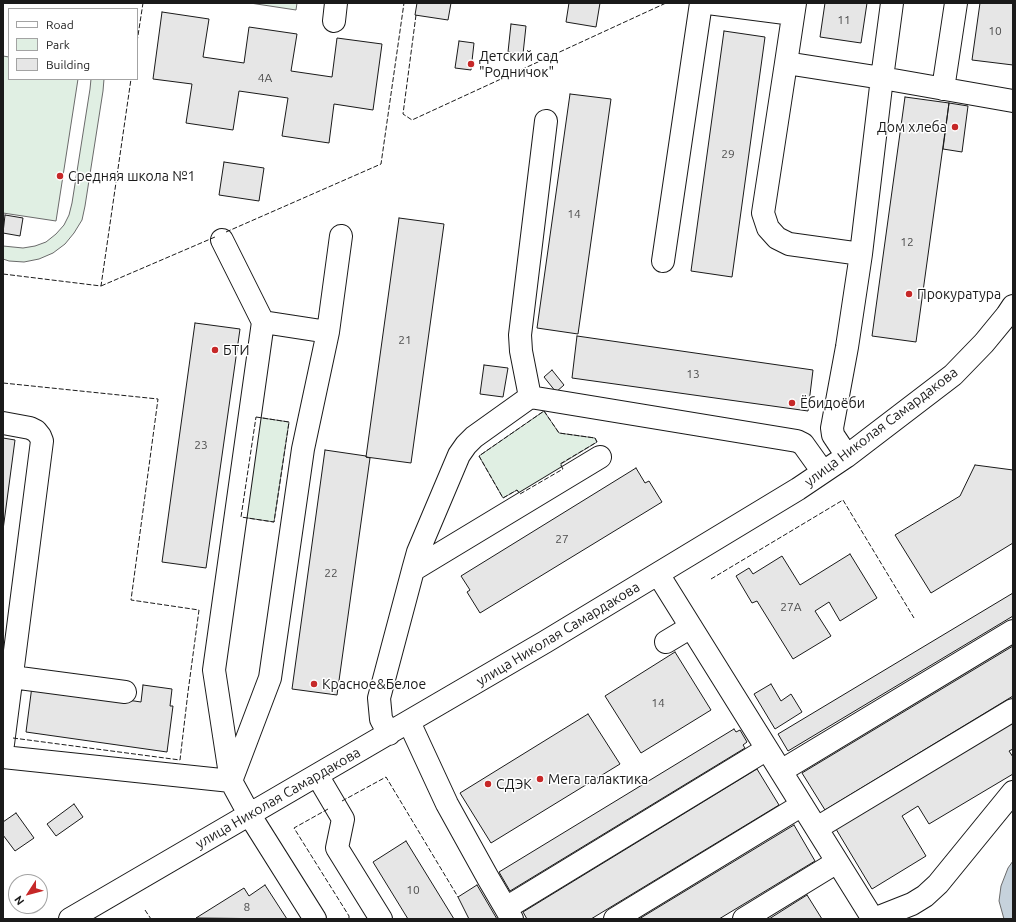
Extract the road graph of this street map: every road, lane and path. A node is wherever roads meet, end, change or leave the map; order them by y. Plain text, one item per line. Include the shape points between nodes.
1 (701, 3) edge
2 (708, 3) edge
3 (892, 3) edge
4 (956, 3) edge
5 (794, 8) edge
6 (786, 63) junction
7 (882, 78) junction
8 (943, 89) junction
9 (1013, 101) edge
10 (546, 121) dead end
11 (341, 236) dead end
12 (222, 240) dead end
13 (860, 254) junction
14 (663, 261) dead end
15 (1013, 306) edge
16 (263, 322) junction
17 (328, 332) junction
18 (530, 397) junction
19 (3, 423) edge
20 (847, 456) junction
21 (600, 457) dead end
22 (823, 472) junction
23 (413, 570) junction
24 (658, 574) junction
25 (691, 627) junction
26 (1013, 631) edge
27 (666, 642) dead end
28 (8, 690) edge
29 (125, 692) dead end
30 (1013, 710) edge
31 (409, 722) junction
32 (389, 734) junction
33 (3, 744) edge
34 (767, 749) junction
35 (3, 757) edge
36 (781, 771) junction
37 (317, 775) junction
38 (231, 782) junction
39 (1013, 792) edge
40 (802, 805) junction
41 (249, 814) junction
42 (816, 828) junction
43 (837, 862) junction
44 (509, 913) edge
45 (70, 919) edge
46 (315, 919) edge
47 (381, 919) edge
48 (615, 919) edge
49 (744, 919) edge
50 (873, 919) edge

1 - 14 street
2 - 5 street
3 - 7 street
4 - 8 street
5 - 6 street
6 - 7 street
6 - 13 street via 763,213 768,228 777,238 789,244
7 - 8 street
7 - 13 street
8 - 9 street
10 - 18 street via 520,335
11 - 17 street
12 - 16 street
13 - 20 street via 832,428 833,435
15 - 20 street, улица Николая Самардакова via 984,343 953,375
16 - 17 street
16 - 38 street via 214,670
17 - 38 street via 303,449 270,678
18 - 22 street via 797,441 803,444
18 - 23 street via 466,445 456,462 418,552
19 - 28 street via 30,428 42,441
20 - 22 street, улица Николая Самардакова
21 - 23 street
22 - 24 street, улица Николая Самардакова
23 - 32 street via 379,698 381,720
24 - 25 street
24 - 31 street, улица Николая Самардакова
25 - 27 street
25 - 34 street
26 - 36 street
28 - 29 street
28 - 33 street
30 - 42 street
31 - 32 street, улица Николая Самардакова
31 - 44 street via 440,775 446,804
32 - 37 street, улица Николая Самардакова
34 - 36 street
34 - 44 street
35 - 38 street
36 - 40 street
37 - 41 street, улица Николая Самардакова
37 - 47 street via 343,819 337,848
38 - 41 street
39 - 50 street via 938,884 925,896 912,904
40 - 42 street
40 - 48 street
41 - 45 street, улица Николая Самардакова
41 - 46 street
42 - 43 street
43 - 49 street
43 - 50 street

